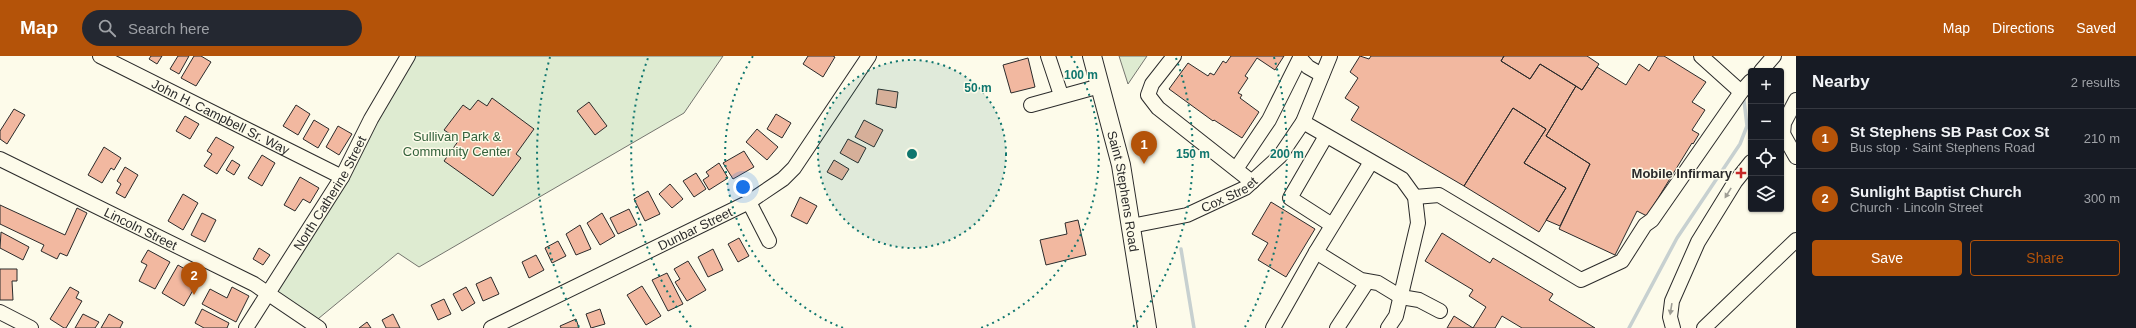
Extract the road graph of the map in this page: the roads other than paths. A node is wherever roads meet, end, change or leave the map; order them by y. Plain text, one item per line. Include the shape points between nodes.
1 (100, 56) edge
2 (408, 56) edge
3 (869, 56) edge
4 (1048, 56) edge
5 (1092, 56) edge
6 (1174, 56) edge
7 (1330, 56) edge
8 (1701, 56) edge
9 (1300, 57) edge
10 (1322, 75) junction
11 (1748, 84) edge
12 (1100, 86) junction
13 (1741, 92) junction
14 (1061, 95) junction
15 (1796, 100) edge
16 (1031, 105) dead end
17 (1303, 122) junction
18 (1784, 123) edge
19 (1326, 136) junction
20 (1784, 138) edge
21 (1796, 157) edge
22 (0, 159) edge
23 (1371, 162) junction
24 (1748, 166) edge
25 (1236, 169) junction
26 (342, 177) junction
27 (1252, 182) junction
28 (1415, 197) junction
29 (749, 202) junction
30 (1332, 225) junction
31 (1131, 226) junction
32 (1796, 240) edge
33 (769, 241) dead end
34 (1316, 252) junction
35 (1367, 282) junction
36 (268, 294) junction
37 (1401, 297) junction
38 (1440, 311) dead end
39 (0, 312) edge
40 (31, 328) edge
41 (246, 328) edge
42 (319, 328) edge
43 (491, 328) edge
44 (1147, 328) edge
45 (1273, 328) edge
46 (1337, 328) edge
47 (1388, 328) edge
48 (1673, 328) edge
49 (1704, 328) edge

1 - 26 street, John H. Campbell Sr. Way
2 - 26 street, North Catherine Street via 371,119
3 - 29 street, Dunbar Street via 794,168 783,179
4 - 14 street
5 - 12 main road, Saint Stephens Road
6 - 25 street via 1152,84 1148,95 1158,108
7 - 10 street, Cox Street
8 - 13 street
9 - 10 street via 1308,67
9 - 25 street via 1269,120
10 - 17 street, Cox Street
11 - 13 street
12 - 14 street
12 - 31 main road, Saint Stephens Road via 1121,165
13 - 28 street via 1652,220 1644,225 1622,261 1581,280 1439,195
14 - 16 street
15 - 18 street
17 - 19 street
17 - 27 street, Cox Street via 1280,156
19 - 23 street
19 - 30 street via 1290,198
20 - 21 street
22 - 36 street, Lincoln Street via 254,284
23 - 28 street via 1402,179
23 - 30 street
24 -> 48 street via 1698,242 1672,301 1670,317
25 - 27 street
26 - 36 street, North Catherine Street
27 - 31 street, Cox Street via 1245,188 1187,215
28 - 37 street via 1418,223
29 - 33 street
29 - 43 street, Dunbar Street
30 - 34 street
31 - 44 main road, Saint Stephens Road
32 - 49 street
34 - 35 street
34 - 45 street
35 - 37 street via 1378,283
35 - 46 street
36 - 41 street, North Catherine Street
36 - 42 street, Lincoln Street
37 - 38 street via 1419,300
37 - 47 street via 1396,316
39 - 40 street

